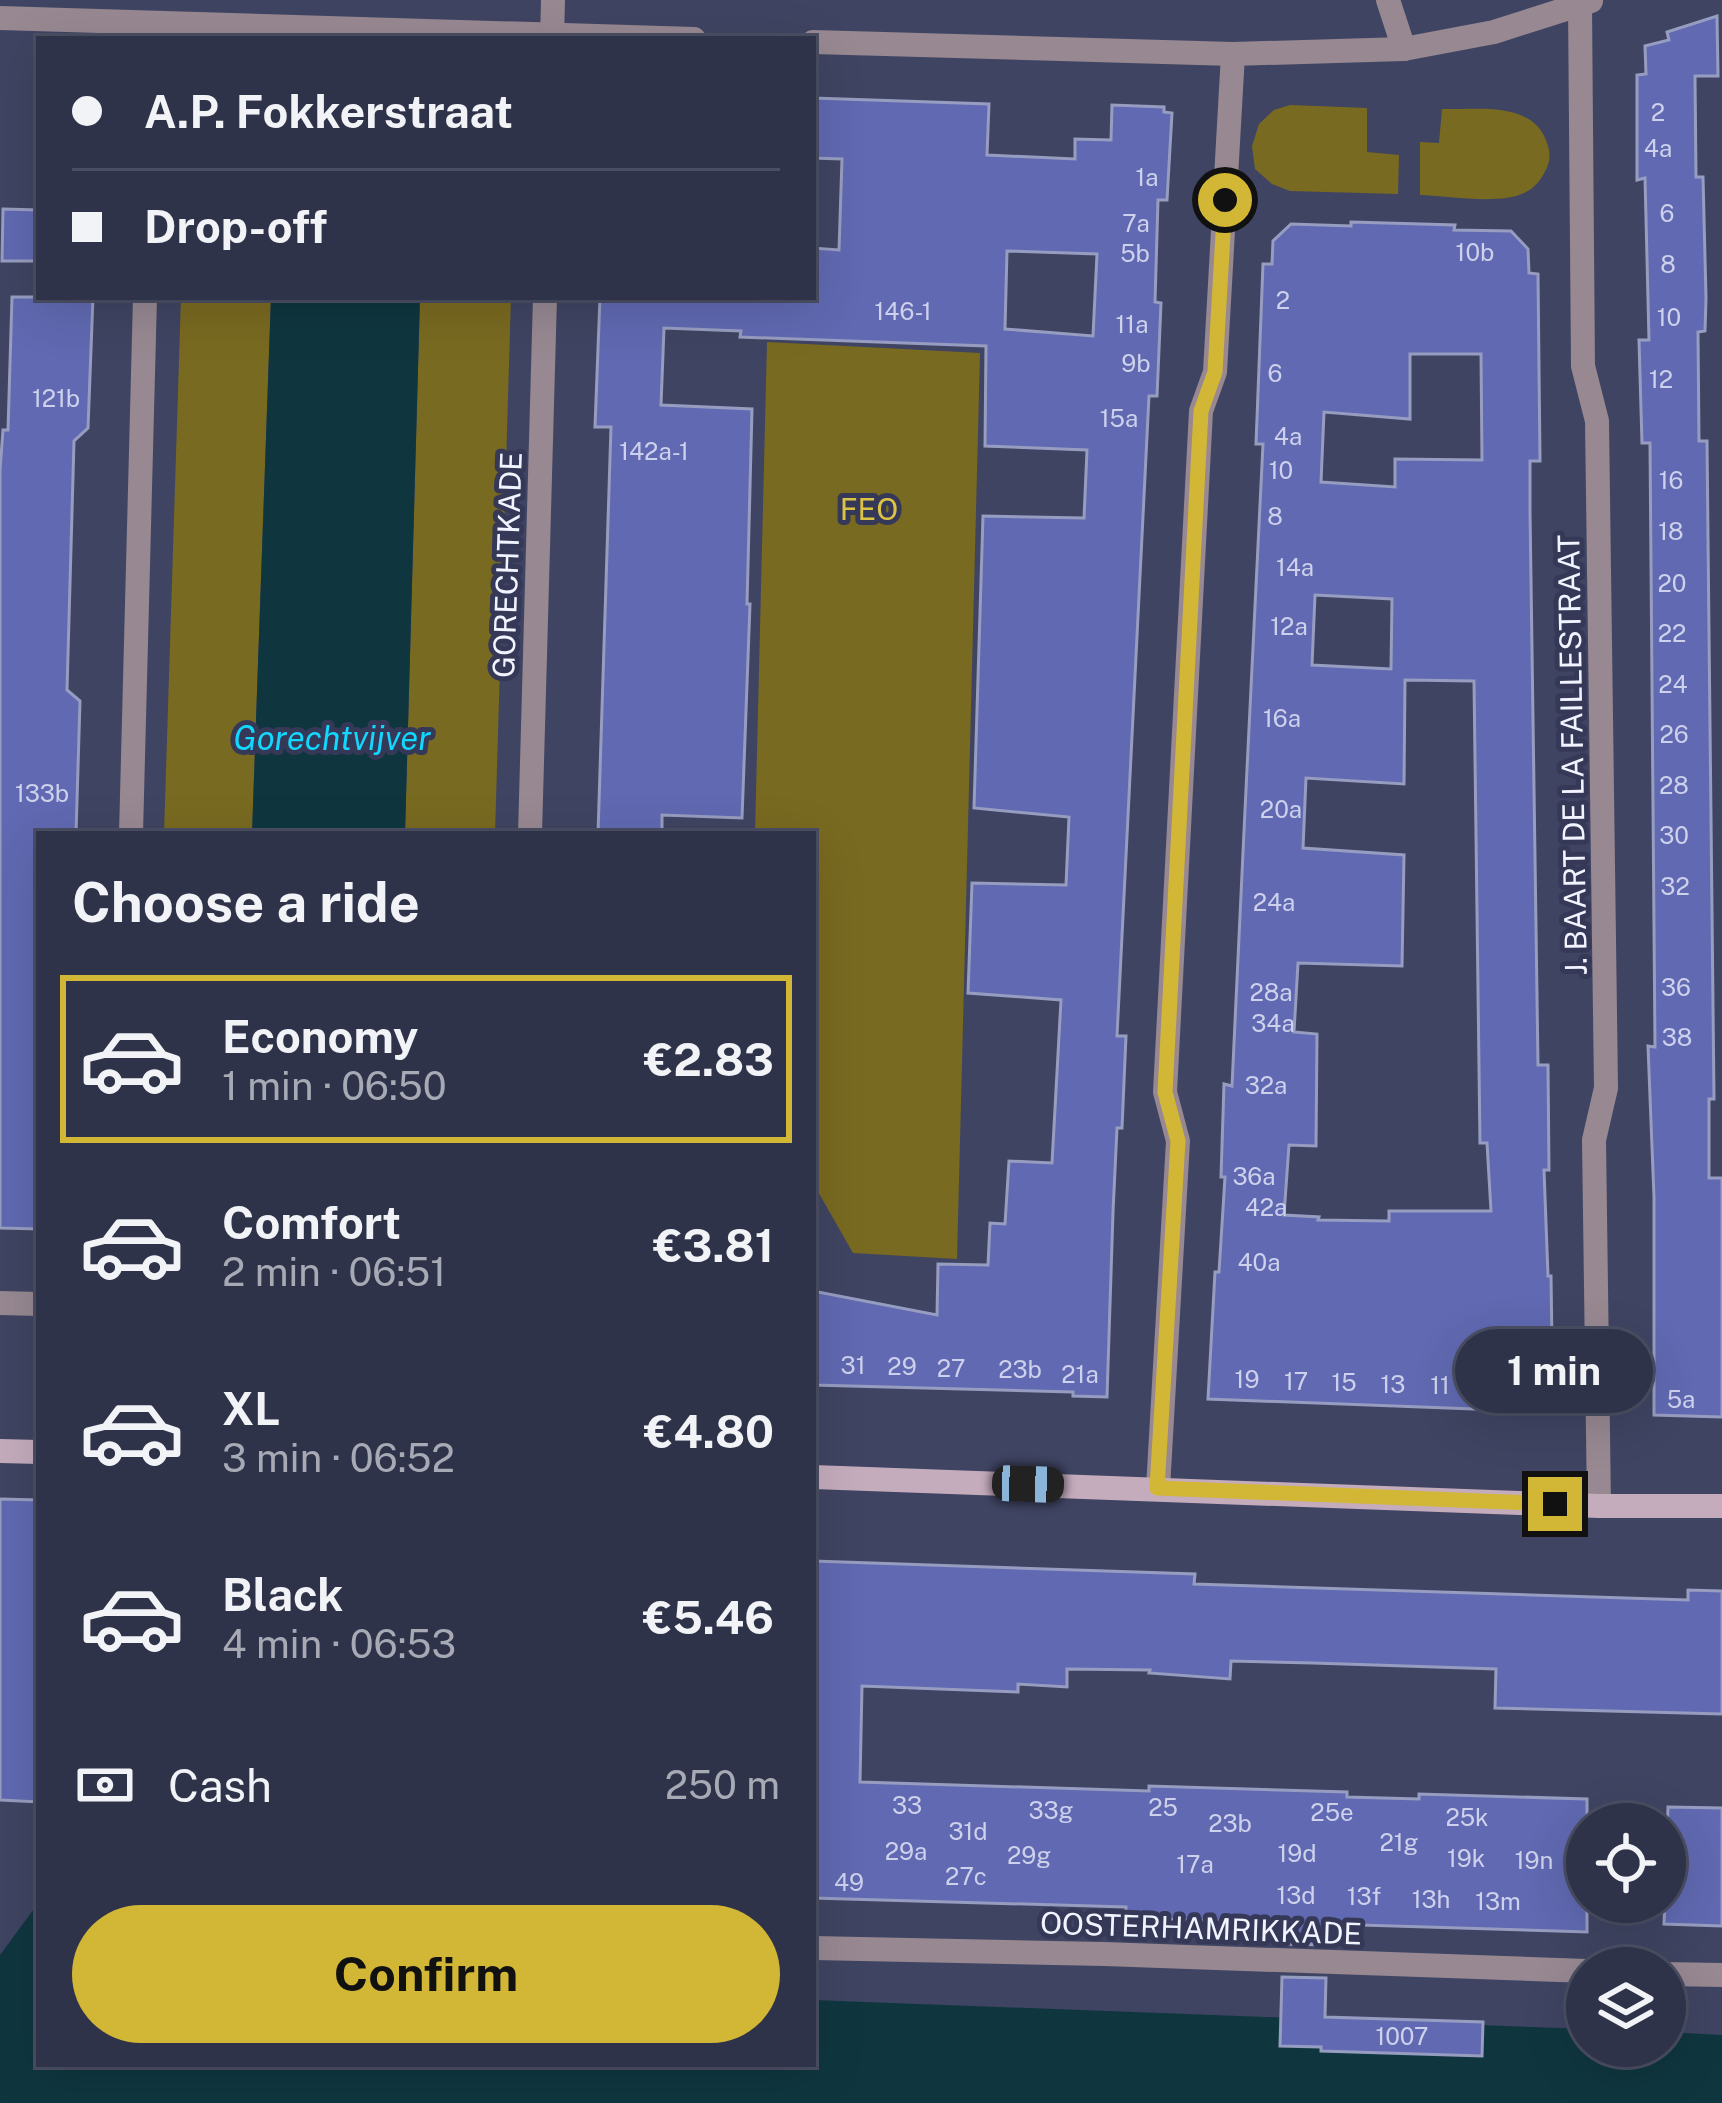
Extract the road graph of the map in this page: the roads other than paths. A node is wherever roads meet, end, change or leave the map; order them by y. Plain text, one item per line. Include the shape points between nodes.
1 (554, 0) edge
2 (1388, 0) edge
3 (1587, 2) edge
4 (0, 18) edge
5 (150, 20) edge
6 (528, 36) edge
7 (552, 36) edge
8 (816, 42) edge
9 (1404, 49) junction
10 (1233, 54) junction
11 (145, 300) edge
12 (545, 300) edge
13 (131, 831) edge
14 (530, 831) edge
15 (0, 1303) edge
16 (36, 1304) edge
17 (0, 1451) edge
18 (36, 1452) edge
19 (816, 1477) edge
20 (1157, 1488) junction
21 (1599, 1506) junction
22 (1722, 1506) edge
23 (816, 1948) edge
24 (1566, 1970) edge
25 (1686, 1974) edge
26 (1722, 1975) edge

1 - 7 street
2 - 9 street
3 - 9 street
3 - 21 street, J. BAART DE LA FAILLESTRAAT via 1583,366 1598,445 1606,1088 1594,1140
4 - 5 street
5 - 6 street
8 - 10 street
9 - 10 street
10 - 20 street via 1187,669 1165,1092 1178,1141
11 - 13 street
12 - 14 street, GORECHTKADE
15 - 16 street
17 - 18 street
19 - 20 street
20 - 21 street
21 - 22 street
23 - 24 street, OOSTERHAMRIKKADE
25 - 26 street

